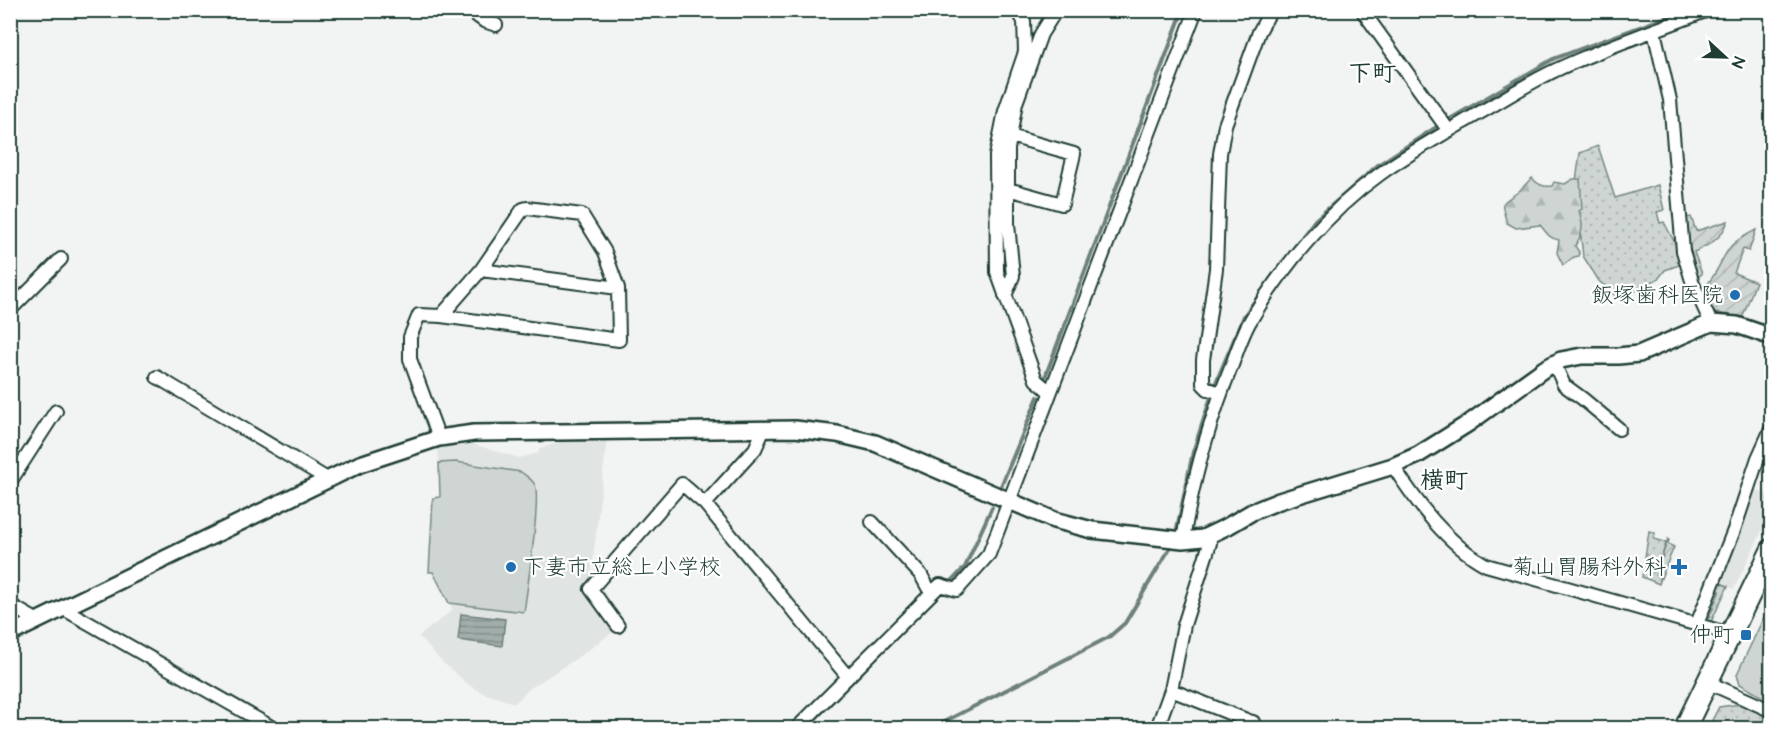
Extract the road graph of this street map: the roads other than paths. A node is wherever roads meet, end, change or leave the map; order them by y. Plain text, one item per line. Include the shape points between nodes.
1 (469, 10) edge
2 (1017, 10) edge
3 (1056, 10) edge
4 (1196, 10) edge
5 (1271, 10) edge
6 (1362, 10) edge
7 (1708, 10) edge
8 (496, 25) dead end
9 (1654, 31) junction
10 (1449, 131) junction
11 (1010, 136) junction
12 (1008, 189) junction
13 (61, 260) dead end
14 (481, 270) junction
15 (618, 288) junction
16 (1005, 296) junction
17 (10, 310) edge
18 (441, 316) junction
19 (1711, 323) junction
20 (1772, 337) edge
21 (1554, 363) junction
22 (157, 377) dead end
23 (1050, 392) junction
24 (1221, 393) junction
25 (56, 411) dead end
26 (1772, 427) edge
27 (765, 429) junction
28 (1619, 429) dead end
29 (439, 438) junction
30 (1393, 466) junction
31 (328, 480) junction
32 (10, 482) edge
33 (1010, 502) junction
34 (705, 504) junction
35 (872, 522) dead end
36 (1209, 535) junction
37 (1183, 540) junction
38 (1772, 549) edge
39 (936, 589) junction
40 (10, 605) edge
41 (64, 609) junction
42 (38, 621) junction
43 (1696, 624) junction
44 (618, 626) dead end
45 (10, 634) edge
46 (1730, 634) junction
47 (848, 677) junction
48 (1707, 682) junction
49 (1171, 690) junction
50 (1772, 711) edge
51 (273, 729) edge
52 (797, 729) edge
53 (1157, 729) edge
54 (1255, 729) edge
55 (1685, 729) edge

1 - 8 street
2 - 16 street via 1023,21 1025,52 1005,111 996,156 997,272
3 - 11 street via 1041,34 1016,103
4 - 23 street
5 - 24 street via 1225,125 1220,154 1216,269 1203,384
6 - 10 street
7 - 9 street
9 - 10 street via 1548,74
9 - 19 street via 1671,100 1683,251
10 - 24 street via 1380,174 1318,230 1288,265 1248,324
11 - 12 street
11 - 12 street via 1074,154 1062,204
12 - 16 street via 1013,276
13 - 17 street
14 - 15 street
14 - 15 street via 523,209 582,215 605,252
14 - 18 street
15 - 18 street via 619,340
16 - 23 street via 1036,380
18 - 29 street via 419,315 410,337 410,359
19 - 20 street via 1737,325
19 - 21 street via 1639,354 1571,357
21 - 28 street via 1564,385
21 - 30 street via 1456,432
22 - 31 street
23 - 33 street
24 - 37 street via 1199,459
25 - 32 street
26 - 43 street
27 - 29 street via 474,433
27 - 33 street via 835,434 875,443
27 - 34 street via 755,449
29 - 31 street via 360,464
30 - 36 street via 1279,501
30 - 43 street via 1438,525 1474,558 1515,574
31 - 41 street
33 - 37 street via 1092,530
33 - 39 street via 989,554 957,590
34 - 44 street via 682,484 591,589
34 - 47 street
35 - 39 street
36 - 37 street
36 - 49 street
38 - 46 highway
39 - 47 street
40 - 42 street
41 - 42 street
41 - 51 street
42 - 45 street
43 - 46 street
46 - 48 highway
47 - 52 street
48 - 50 street
48 - 55 highway
49 - 53 street
49 - 54 street via 1249,721

